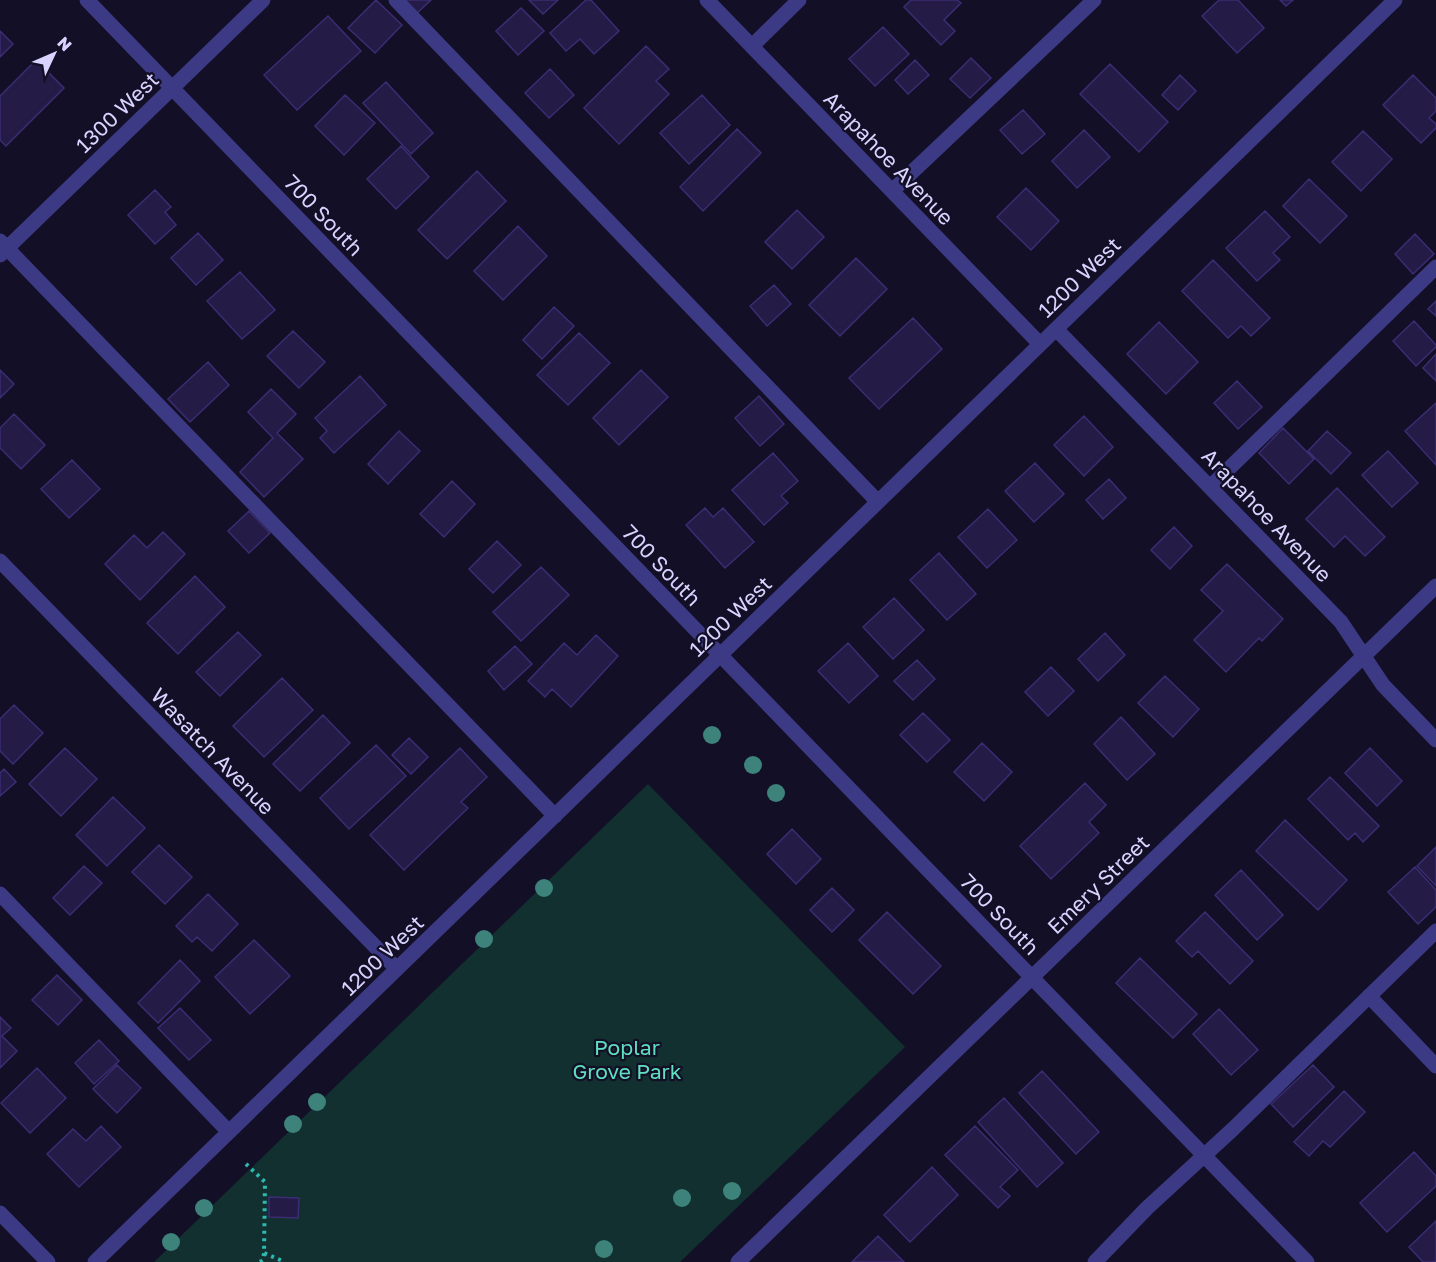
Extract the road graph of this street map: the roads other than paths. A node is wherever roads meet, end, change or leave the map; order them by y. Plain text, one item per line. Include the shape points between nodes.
1 (87, 0) edge
2 (263, 0) edge
3 (396, 0) edge
4 (707, 0) edge
5 (799, 0) edge
6 (1094, 0) edge
7 (1395, 0) edge
8 (752, 46) junction
9 (172, 88) junction
10 (892, 191) junction
11 (2, 248) edge
12 (1436, 267) edge
13 (1056, 329) junction
14 (1040, 344) junction
15 (1210, 487) junction
16 (878, 502) junction
17 (0, 561) edge
18 (1436, 586) edge
19 (720, 655) junction
20 (1363, 656) junction
21 (1436, 740) edge
22 (555, 816) junction
23 (0, 894) edge
24 (1436, 931) edge
25 (397, 969) junction
26 (1032, 977) junction
27 (1369, 996) junction
28 (1436, 1066) edge
29 (229, 1132) junction
30 (1204, 1156) junction
31 (0, 1213) edge
32 (48, 1262) edge
33 (95, 1262) edge
34 (738, 1262) edge
35 (1095, 1262) edge
36 (1307, 1262) edge

1 - 9 street, 700 South
2 - 9 street, 1300 West
3 - 16 street
4 - 8 street, Arapahoe Avenue
5 - 8 street
6 - 10 street
7 - 13 street, 1200 West
8 - 10 street, Arapahoe Avenue
9 - 11 street, 1300 West
9 - 19 street, 700 South
10 - 14 street, Arapahoe Avenue
11 - 22 street
12 - 15 street
13 - 14 street, 1200 West
13 - 15 street, Arapahoe Avenue
14 - 16 street, 1200 West
15 - 20 street, Arapahoe Avenue via 1341,622
16 - 19 street, 1200 West
17 - 25 street, Wasatch Avenue
18 - 20 street, Emery Street
19 - 22 street, 1200 West
19 - 26 street, 700 South
20 - 21 street, Arapahoe Avenue via 1383,686
20 - 26 street, Emery Street
22 - 25 street, 1200 West
23 - 29 street
24 - 27 street
25 - 29 street, 1200 West
26 - 30 street, 700 South
26 - 34 street, Emery Street
27 - 28 street
27 - 30 street
29 - 33 street, 1200 West
30 - 35 street
30 - 36 street, 700 South
31 - 32 street

